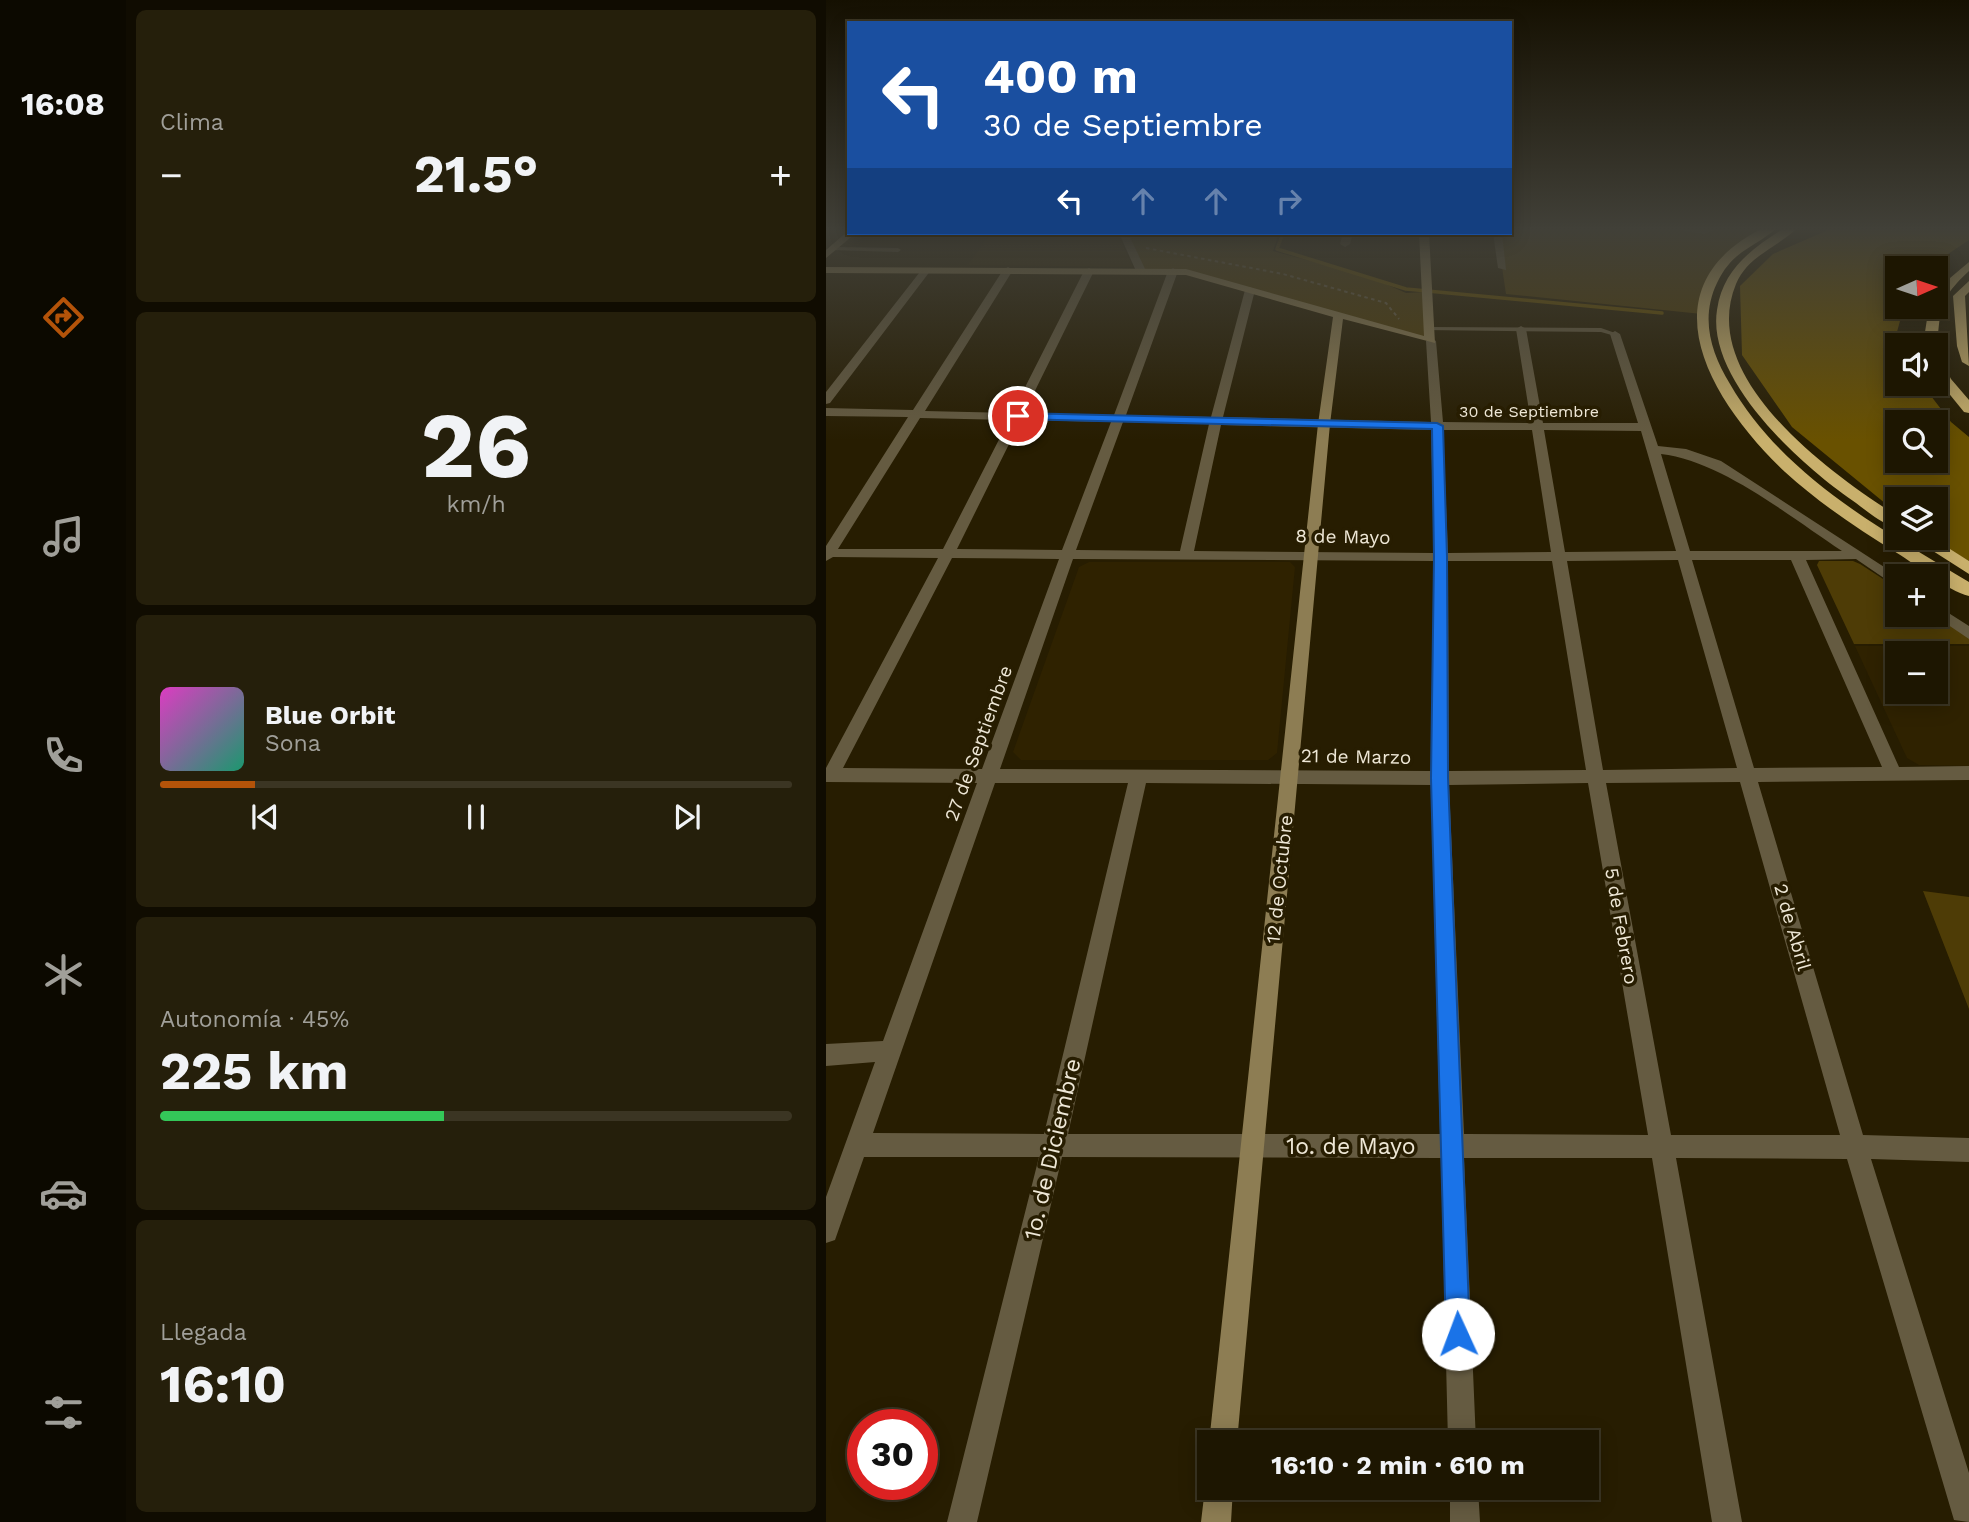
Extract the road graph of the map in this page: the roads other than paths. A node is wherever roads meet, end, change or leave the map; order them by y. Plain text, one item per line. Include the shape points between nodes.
1 (904, 298) edge
2 (990, 298) edge
3 (1076, 298) edge
4 (1163, 298) edge
5 (1248, 298) edge
6 (1276, 298) edge
7 (1426, 298) edge
8 (1705, 298) edge
9 (1726, 298) edge
10 (1959, 298) edge
11 (1338, 317) junction
12 (1521, 329) junction
13 (1615, 334) joint
14 (1429, 335) junction
15 (1969, 362) edge
16 (1948, 384) edge
17 (826, 400) edge
18 (1969, 409) edge
19 (826, 412) edge
20 (917, 414) junction
21 (1018, 416) junction
22 (1119, 419) junction
23 (1216, 420) junction
24 (1324, 424) junction
25 (1437, 426) junction
26 (1539, 427) junction
27 (1644, 427) junction
28 (1653, 449) junction
29 (1885, 515) edge
30 (1939, 550) edge
31 (948, 553) junction
32 (827, 554) edge
33 (1068, 554) junction
34 (1186, 554) junction
35 (1683, 554) junction
36 (1312, 555) junction
37 (1560, 555) junction
38 (1859, 555) junction
39 (1797, 556) junction
40 (1441, 557) junction
41 (1969, 569) edge
42 (1885, 573) edge
43 (1969, 590) edge
44 (1948, 619) edge
45 (1969, 634) edge
46 (1969, 773) edge
47 (829, 775) edge
48 (1894, 775) junction
49 (988, 776) junction
50 (1139, 776) junction
51 (1290, 776) junction
52 (1750, 777) junction
53 (1440, 778) junction
54 (1598, 778) junction
55 (891, 1051) junction
56 (826, 1055) edge
57 (1054, 1143) junction
58 (858, 1145) junction
59 (1252, 1146) junction
60 (1451, 1146) junction
61 (1662, 1147) junction
62 (1855, 1147) junction
63 (1969, 1150) edge
64 (826, 1231) edge
65 (1224, 1430) edge
66 (1462, 1430) edge
67 (1218, 1500) edge
68 (1464, 1500) edge
69 (1969, 1520) edge
70 (962, 1522) edge
71 (1216, 1522) edge
72 (1465, 1522) edge
73 (1727, 1522) edge

1 - 17 street
2 - 20 street
3 - 21 street
4 - 22 street, 27 de Septiembre
5 - 23 street
6 - 11 street
7 - 14 street
8 - 43 highway via 1701,329 1706,353 1743,418 1786,465 1847,511
9 - 29 highway via 1721,311 1728,351 1752,398 1815,465
10 - 15 highway via 1964,353
11 - 14 street via 1409,335
11 - 24 street, 12 de Octubre
12 - 13 lane
12 - 14 lane
12 - 26 street, 5 de Febrero
13 - 27 street, 2 de Abril
14 - 25 street
16 - 18 highway
19 - 20 street, 30 de Septiembre
20 - 21 street, 30 de Septiembre
20 - 32 street
21 - 22 street, 30 de Septiembre
21 - 31 street
22 - 23 street, 30 de Septiembre
22 - 33 street, 27 de Septiembre
23 - 24 street, 30 de Septiembre
23 - 34 street
24 - 25 street, 30 de Septiembre
24 - 36 street, 12 de Octubre
25 - 26 street, 30 de Septiembre
25 - 40 street
26 - 27 street, 30 de Septiembre
26 - 37 street, 5 de Febrero
27 - 28 street, 2 de Abril
28 - 35 street, 2 de Abril
28 - 38 street via 1686,453 1716,464
30 - 41 highway
31 - 32 street, 8 de Mayo
31 - 33 street, 8 de Mayo
31 - 47 street
33 - 34 street, 8 de Mayo
33 - 49 street, 27 de Septiembre
34 - 36 street, 8 de Mayo
35 - 37 street, 8 de Mayo
35 - 39 street, 8 de Mayo
35 - 52 street, 2 de Abril
36 - 40 street, 8 de Mayo
36 - 51 street, 12 de Octubre
37 - 40 street, 8 de Mayo
37 - 54 street, 5 de Febrero
38 - 39 street, 8 de Mayo
38 - 42 street
39 - 48 street
40 - 53 street
44 - 45 street
46 - 48 street, 21 de Marzo
47 - 49 street, 21 de Marzo
48 - 52 street, 21 de Marzo
49 - 50 street, 21 de Marzo
49 - 55 street, 27 de Septiembre
50 - 51 street, 21 de Marzo
50 - 57 street, 1o. de Diciembre
51 - 53 street, 21 de Marzo
51 - 59 street, 12 de Octubre
52 - 54 street, 21 de Marzo
52 - 62 street, 2 de Abril
53 - 54 street, 21 de Marzo
53 - 60 street
54 - 61 street, 5 de Febrero
55 - 56 street
55 - 58 street, 27 de Septiembre
57 - 58 street, 1o. de Mayo
57 - 59 street, 1o. de Mayo
57 - 70 street, 1o. de Diciembre
58 - 64 street, 27 de Septiembre
59 - 60 street, 1o. de Mayo
59 - 65 street, 12 de Octubre
60 - 61 street, 1o. de Mayo
60 - 66 street
61 - 62 street, 1o. de Mayo
61 - 73 street, 5 de Febrero
62 - 63 street, 1o. de Mayo
62 - 69 street, 2 de Abril
67 - 71 street
68 - 72 street

